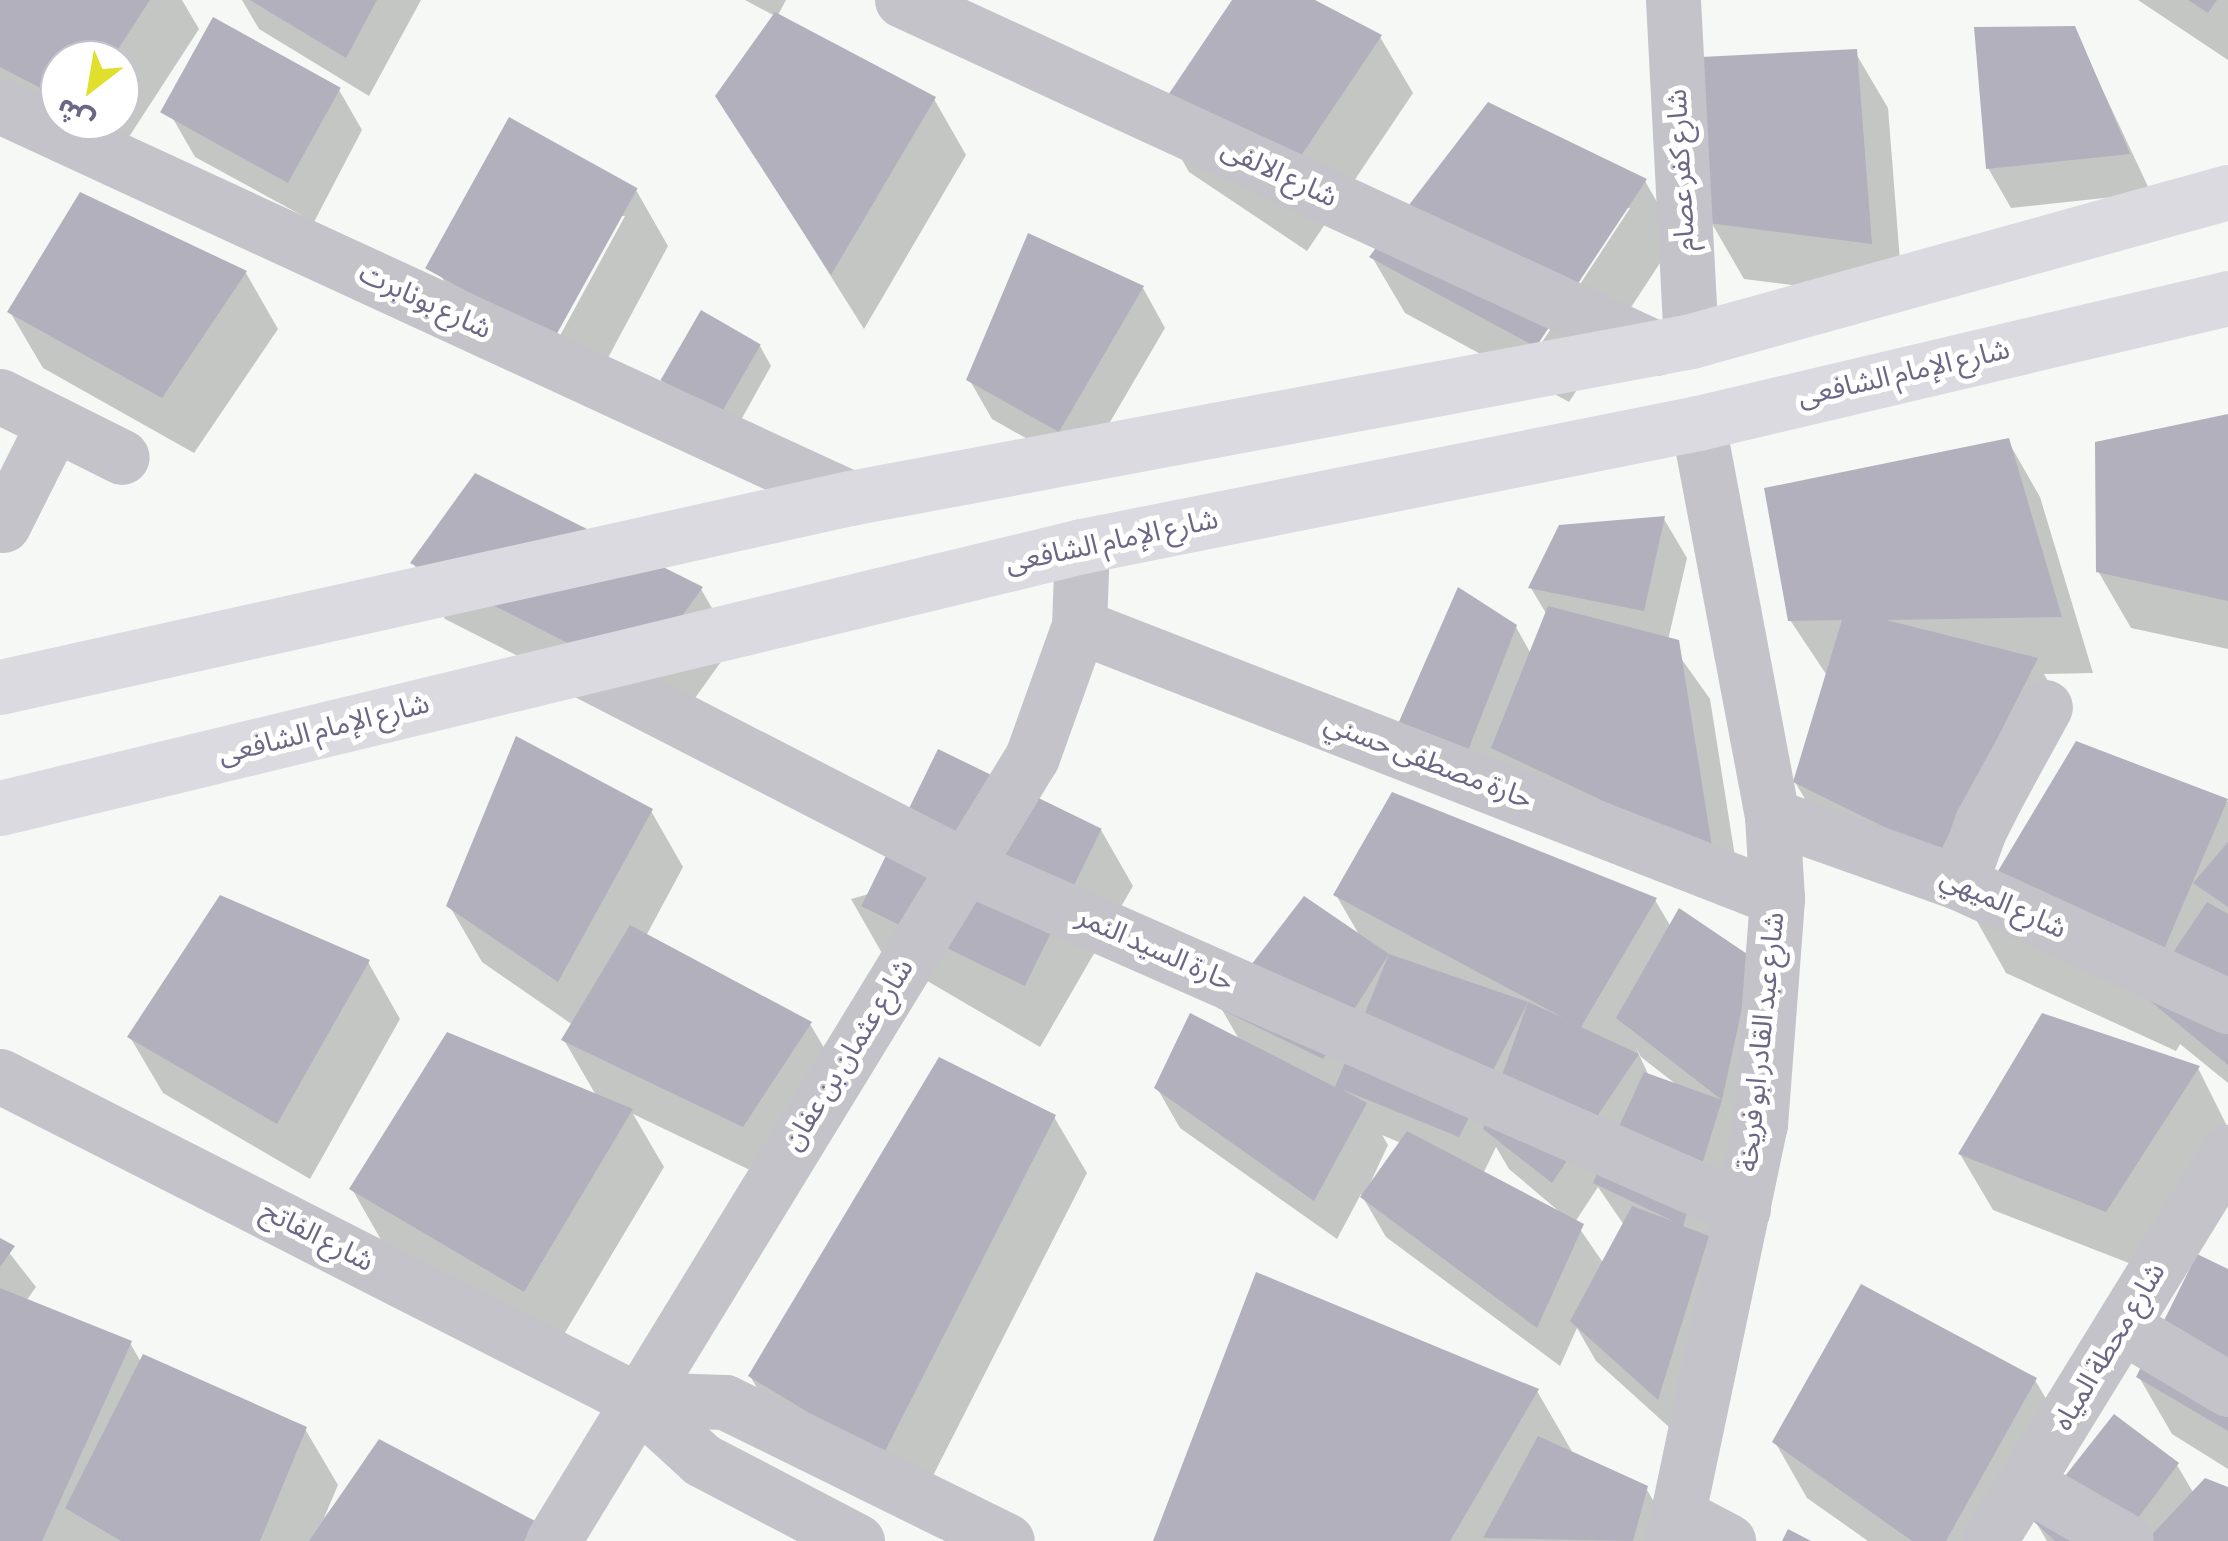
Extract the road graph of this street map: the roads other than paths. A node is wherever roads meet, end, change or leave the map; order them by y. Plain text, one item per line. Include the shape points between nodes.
1 (902, 0) edge
2 (1673, 0) edge
3 (0, 106) edge
4 (2228, 192) edge
5 (2228, 298) edge
6 (1673, 344) junction
7 (0, 396) edge
8 (54, 423) junction
9 (1698, 423) junction
10 (122, 458) dead end
11 (850, 498) junction
12 (3, 525) dead end
13 (1082, 546) junction
14 (1079, 626) junction
15 (579, 668) junction
16 (0, 688) edge
17 (2045, 707) dead end
18 (0, 808) edge
19 (1772, 816) junction
20 (967, 867) junction
21 (1960, 883) junction
22 (1777, 898) junction
23 (2228, 1006) edge
24 (0, 1076) edge
25 (2220, 1184) edge
26 (1743, 1209) junction
27 (2124, 1328) junction
28 (2228, 1389) edge
29 (634, 1399) junction
30 (2026, 1484) junction
31 (1674, 1528) edge
32 (553, 1541) edge
33 (857, 1541) edge
34 (1007, 1541) edge
35 (1728, 1541) edge
36 (1989, 1541) edge
37 (2126, 1541) edge

1 - 6 street, شارع الالفى
2 - 6 street, شارع كفر عصام
3 - 11 street, شارع بونابرت
4 - 6 main road
5 - 9 main road, شارع الإمام الشافعى
6 - 11 main road
7 - 8 street
8 - 10 street
8 - 12 street
9 - 13 main road, شارع الإمام الشافعى
9 - 19 street, شارع عبد القادر ابو فريخة
11 - 16 main road
13 - 14 street, شارع عثمان بن عفان
13 - 15 main road, شارع الإمام الشافعى
14 - 20 street, شارع عثمان بن عفان via 1032,757
14 - 22 street, حارة مصطفى حسني
15 - 18 main road, شارع الإمام الشافعى
15 - 20 street, حارة السيد النمر
17 - 21 street via 1982,822
19 - 21 street, شارع الميهي
19 - 22 street, شارع عبد القادر ابو فريخة
20 - 26 street, حارة السيد النمر
20 - 29 street, شارع عثمان بن عفان
21 - 23 street, شارع الميهي
22 - 26 street, شارع عبد القادر ابو فريخة via 1760,1125
24 - 29 street, شارع الفاتح
25 - 27 street, شارع محطة المياه
26 - 31 street, شارع عبد القادر ابو فريخة
27 - 28 street
27 - 30 street, شارع محطة المياه
29 - 32 street, شارع عثمان بن عفان
29 - 33 street, شارع الفاتح via 702,1460
29 - 34 street, شارع الفاتح via 725,1402
30 - 36 street, شارع محطة المياه
30 - 37 street
31 - 35 street

